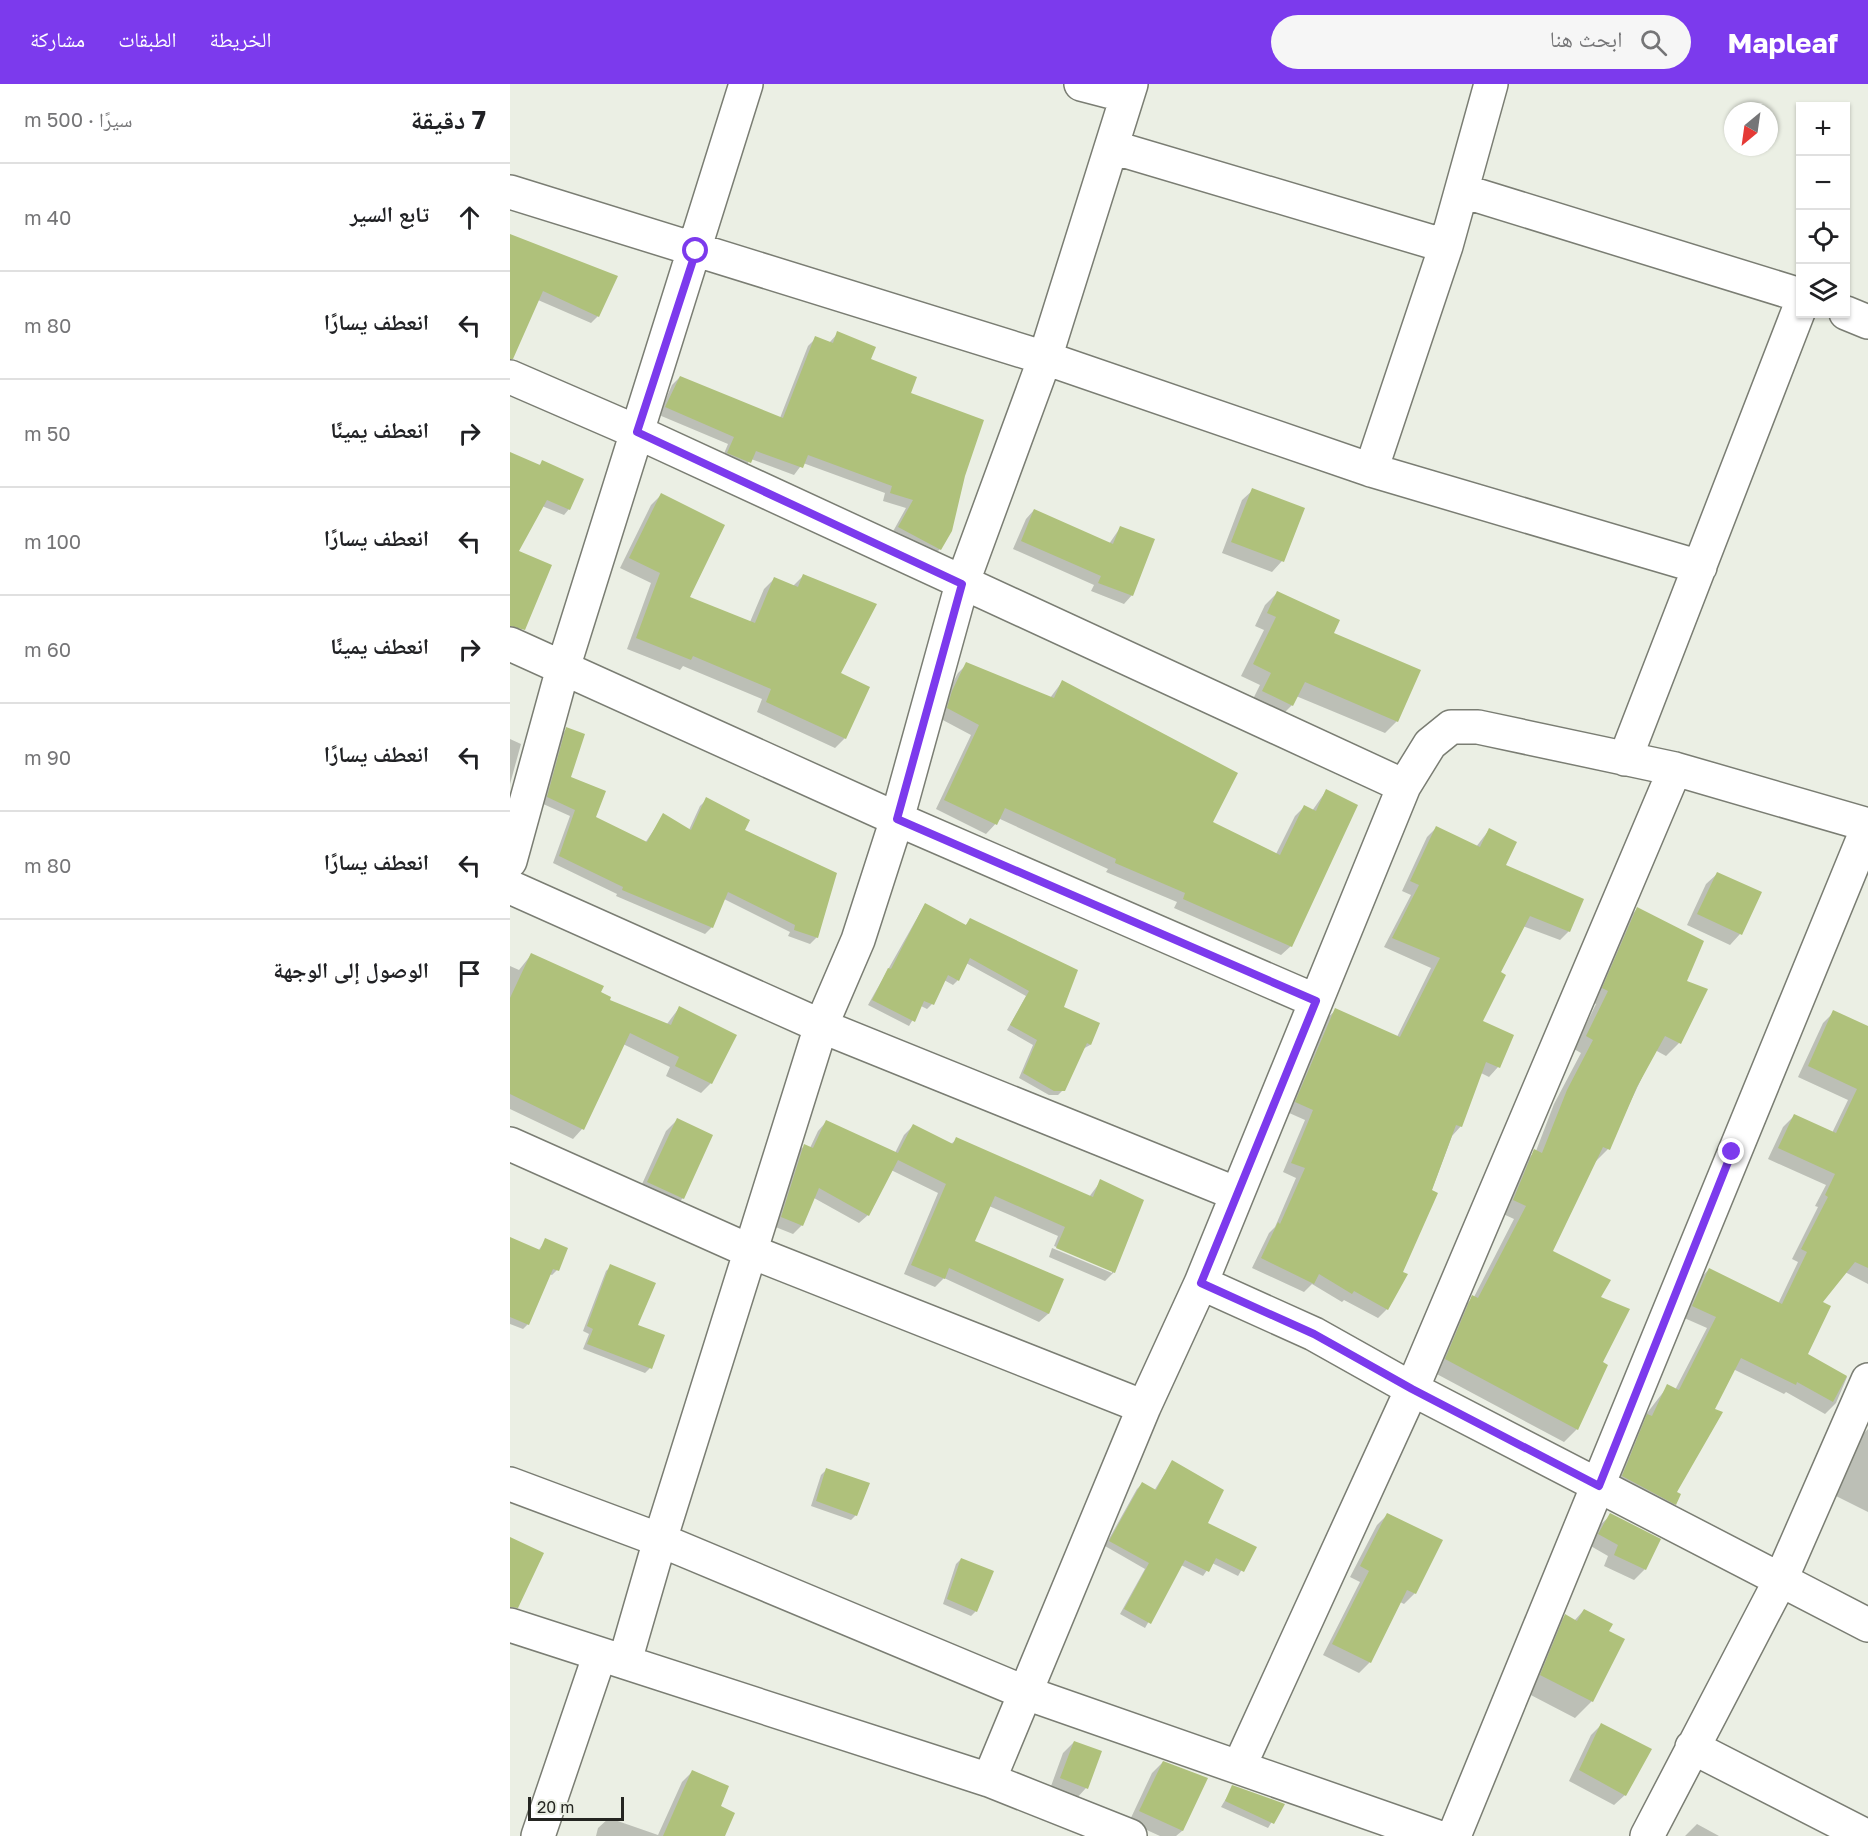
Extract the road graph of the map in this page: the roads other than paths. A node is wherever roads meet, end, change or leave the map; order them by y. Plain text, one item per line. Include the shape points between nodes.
1 (746, 84) edge
2 (1081, 84) edge
3 (1491, 84) edge
4 (1129, 90) edge
5 (1112, 147) junction
6 (1463, 191) junction
7 (510, 192) edge
8 (1446, 246) junction
9 (696, 251) junction
10 (1796, 294) edge
11 (1850, 315) edge
12 (1796, 318) edge
13 (1868, 322) edge
14 (1045, 358) junction
15 (510, 377) edge
16 (637, 432) junction
17 (1371, 470) junction
18 (1700, 567) junction
19 (962, 584) junction
20 (510, 644) edge
21 (563, 668) junction
22 (1625, 759) junction
23 (1675, 769) junction
24 (1404, 786) junction
25 (897, 819) junction
26 (1868, 826) edge
27 (510, 861) edge
28 (1861, 865) edge
29 (510, 887) edge
30 (1316, 1001) junction
31 (821, 1026) junction
32 (510, 1144) edge
33 (1237, 1194) junction
34 (752, 1252) junction
35 (1201, 1283) junction
36 (1868, 1380) edge
37 (1412, 1389) junction
38 (1144, 1407) junction
39 (510, 1484) edge
40 (1599, 1486) junction
41 (660, 1540) junction
42 (1781, 1579) junction
43 (510, 1624) edge
44 (1868, 1625) edge
45 (612, 1658) junction
46 (1026, 1693) junction
47 (1692, 1747) junction
48 (1239, 1767) junction
49 (990, 1780) junction
50 (1122, 1835) edge
51 (538, 1836) edge
52 (1436, 1836) edge
53 (1454, 1836) edge
54 (1647, 1836) edge
55 (1866, 1836) edge

1 - 9 street
2 - 4 street
3 - 6 street
4 - 5 street
5 - 8 street
5 - 14 street
6 - 8 street
6 - 10 street
7 - 9 street
8 - 17 street
9 - 14 street
9 - 16 street
11 - 13 street
12 - 18 street
14 - 17 street
14 - 19 street
15 - 16 street
16 - 19 street
16 - 21 street
17 - 18 street
18 - 22 street
19 - 24 street
19 - 25 street
20 - 21 street
21 - 25 street
21 - 27 street
22 - 23 street
22 - 24 street via 1478,727 1451,727 1430,744
23 - 26 street
23 - 37 street
24 - 30 street
25 - 30 street
25 - 31 street via 858,940
26 - 28 street
28 - 40 street via 1732,1152
29 - 31 street
30 - 33 street
31 - 33 street
31 - 34 street
32 - 34 street
33 - 35 street
34 - 38 street
34 - 41 street
35 - 37 street via 1314,1334
35 - 38 street
36 - 42 street
37 - 40 street
37 - 48 street
38 - 46 street
39 - 41 street
40 - 42 street
40 - 53 street
41 - 45 street
41 - 46 street
42 - 44 street
42 - 47 street
43 - 45 street
45 - 49 street
45 - 51 street
46 - 48 street
46 - 49 street
47 - 54 street
47 - 55 street
48 - 52 street
49 - 50 street

